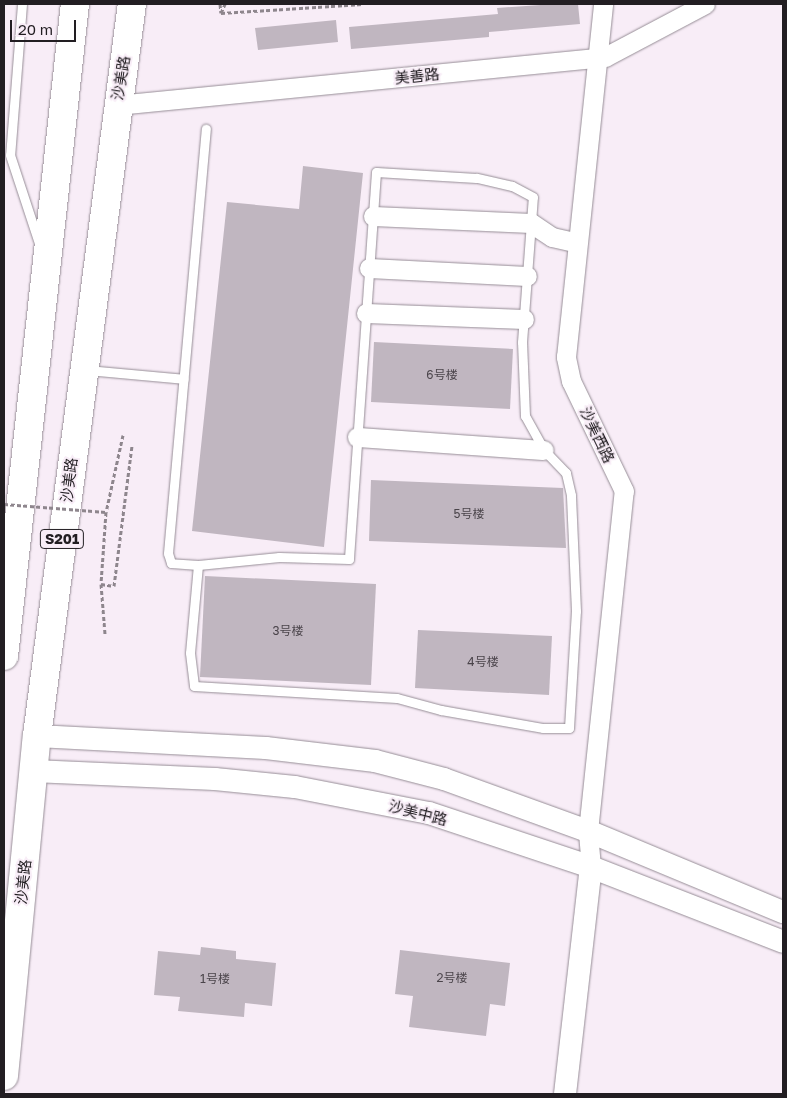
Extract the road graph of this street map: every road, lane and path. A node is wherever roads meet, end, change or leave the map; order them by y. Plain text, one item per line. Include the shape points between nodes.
1 (22, 4) edge
2 (76, 4) edge
3 (132, 4) edge
4 (220, 4) edge
5 (225, 4) edge
6 (349, 4) edge
7 (363, 4) edge
8 (603, 4) edge
9 (705, 4) edge
10 (220, 13) junction
11 (597, 58) junction
12 (116, 105) junction
13 (206, 130) dead end
14 (373, 216) junction
15 (531, 223) junction
16 (577, 243) junction
17 (47, 266) junction
18 (369, 268) junction
19 (527, 276) junction
20 (366, 313) junction
21 (524, 319) junction
22 (83, 370) junction
23 (184, 379) junction
24 (122, 435) dead end
25 (356, 437) junction
26 (132, 446) dead end
27 (544, 450) junction
28 (4, 504) edge
29 (106, 512) junction
30 (198, 565) junction
31 (101, 584) junction
32 (105, 634) dead end
33 (4, 656) edge
34 (37, 736) junction
35 (33, 772) junction
36 (588, 831) junction
37 (591, 867) junction
38 (783, 912) edge
39 (783, 942) edge
40 (4, 1076) edge
41 (565, 1094) edge

1 - 17 lane via 10,155
2 - 17 main road, S201
3 - 12 main road, 沙美路 / S201
4 - 10 path
5 - 10 path
6 - 7 path
6 - 10 path
8 - 11 street, 沙美西路
9 - 11 street, 美善路 via 605,58
11 - 12 street, 美善路
11 - 16 street, 沙美西路
12 - 22 main road, 沙美路 / S201
13 - 23 lane
14 - 15 street
14 - 15 lane via 376,172 476,178 512,186 533,197
14 - 18 lane
15 - 16 street via 552,237
15 - 19 lane
16 - 36 street, 沙美西路 via 566,357 571,381 624,491
17 - 33 main road, S201
18 - 19 street
18 - 20 lane
19 - 21 lane
20 - 21 street
20 - 25 lane
21 - 27 lane via 524,416
22 - 23 lane
22 - 34 main road, 沙美路 / S201
23 - 30 lane via 168,553 171,563
24 - 29 path
25 - 27 street
25 - 30 lane via 349,559 279,557
26 - 31 path via 114,586
27 - 30 lane via 566,473 571,495 576,611 569,728 543,728 441,710 398,698 194,686 190,653
28 - 29 path, bridge
29 - 31 path
31 - 32 path
34 - 35 main road, 沙美路 / S201
34 - 36 street via 266,748 375,761 444,780
35 - 37 street, 沙美中路 via 215,779 295,787 429,813
35 - 40 main road, 沙美路 / S201
36 - 37 street, 沙美西路
36 - 38 street
37 - 39 street, 沙美中路
37 - 41 street

